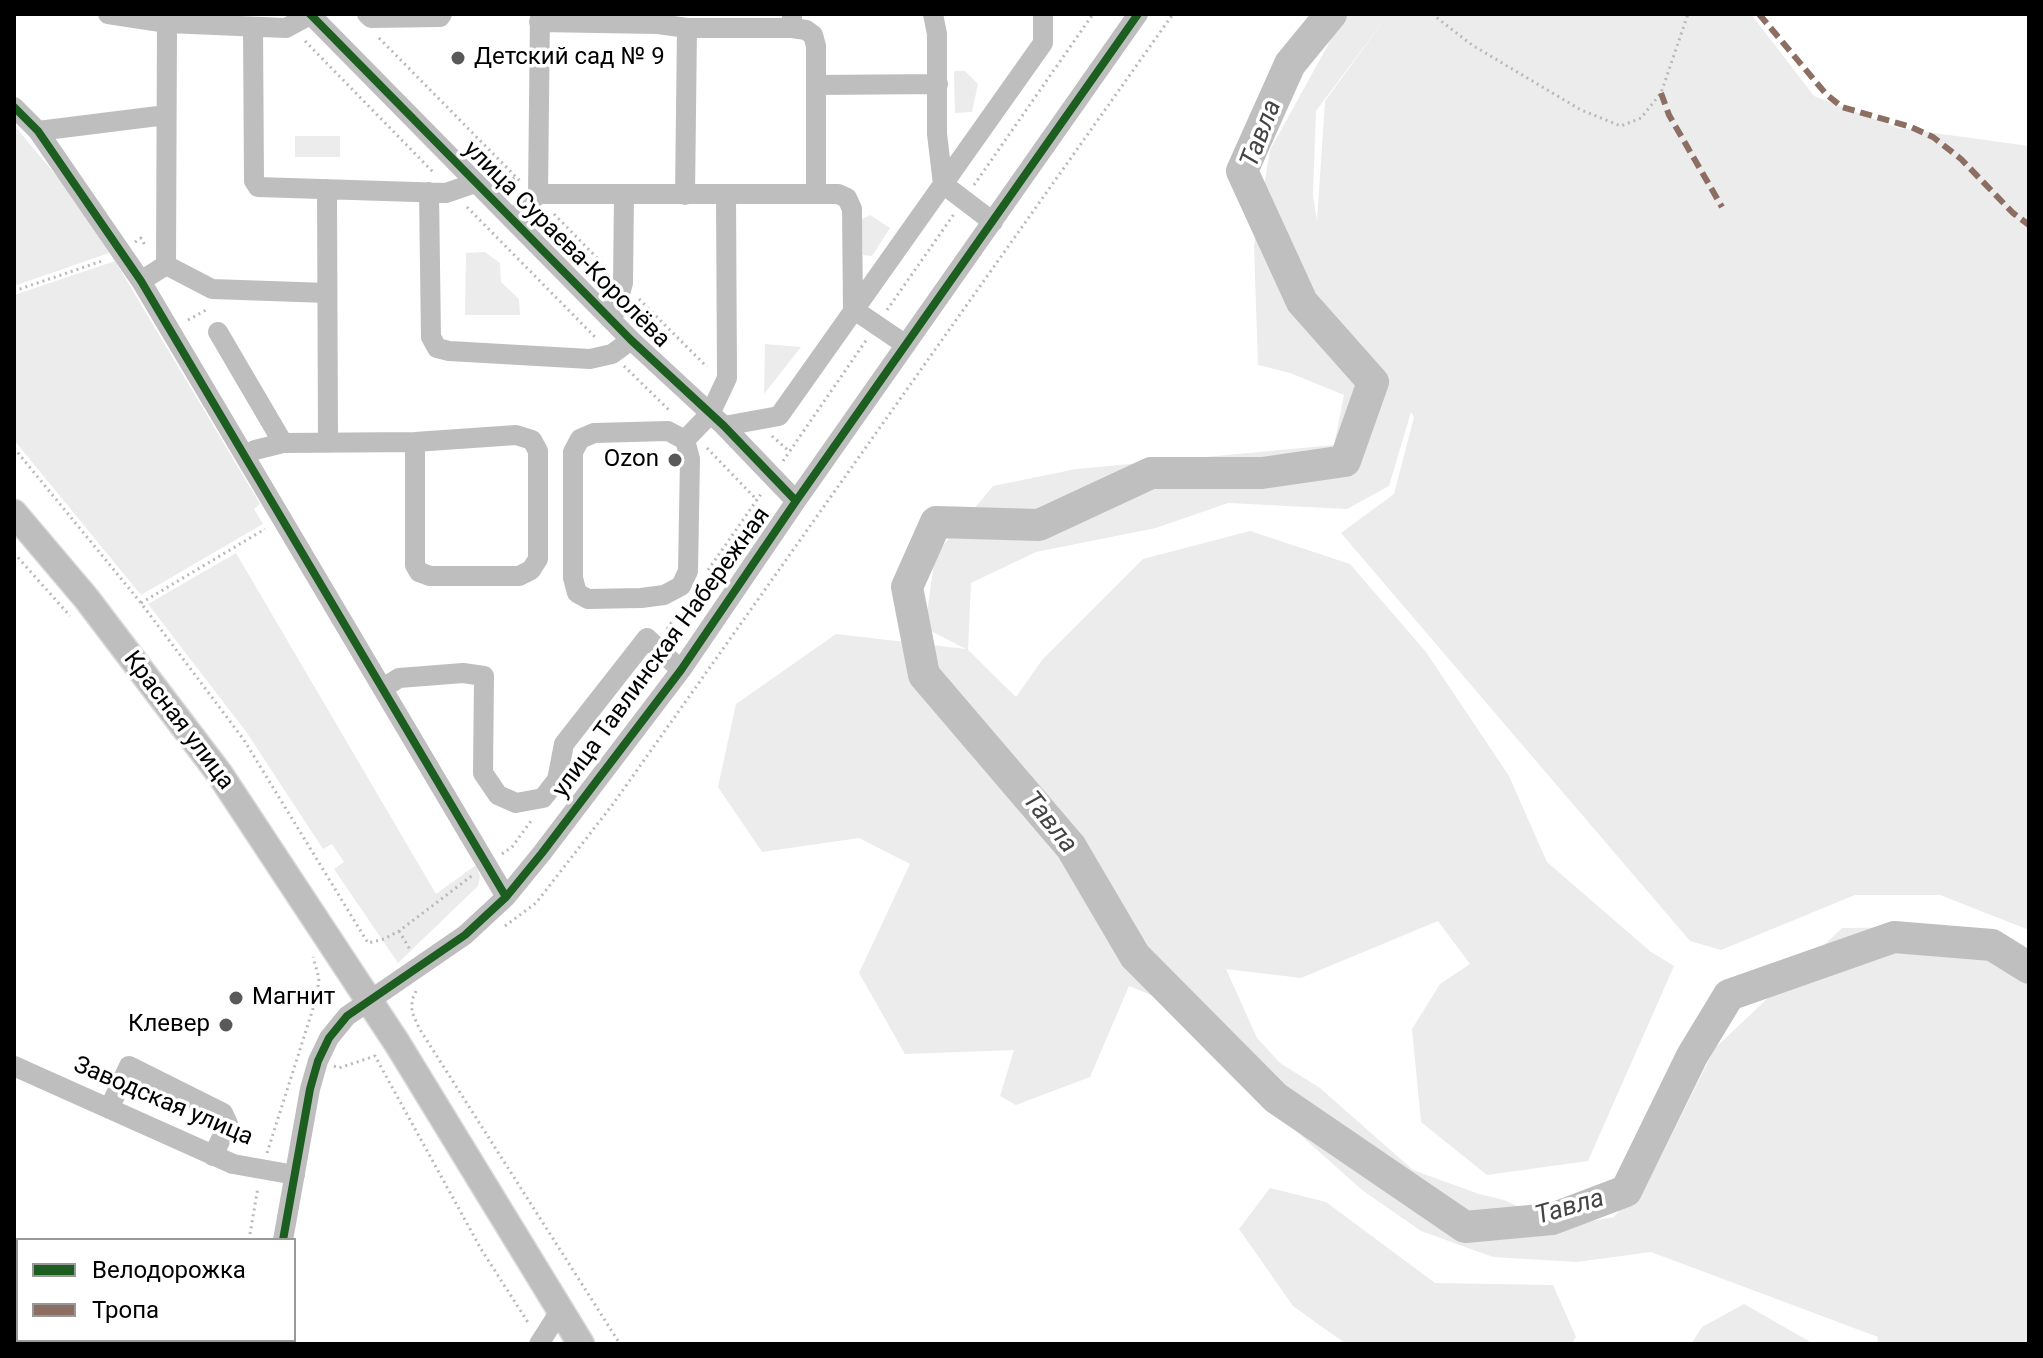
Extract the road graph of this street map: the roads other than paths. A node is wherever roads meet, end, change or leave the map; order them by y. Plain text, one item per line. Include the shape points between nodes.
1 (108, 14) edge
2 (310, 14) edge
3 (367, 14) edge
4 (442, 14) edge
5 (933, 14) edge
6 (1043, 14) edge
7 (1138, 14) edge
8 (539, 18) edge
9 (658, 19) edge
10 (792, 21) edge
11 (167, 23) junction
12 (253, 27) junction
13 (687, 28) junction
14 (938, 84) junction
15 (816, 85) junction
16 (14, 107) edge
17 (166, 115) junction
18 (38, 131) junction
19 (475, 183) junction
20 (943, 184) junction
21 (327, 189) junction
22 (429, 192) junction
23 (624, 194) junction
24 (816, 194) junction
25 (537, 195) junction
26 (685, 195) junction
27 (726, 195) junction
28 (514, 219) junction
29 (993, 222) junction
30 (166, 265) junction
31 (141, 281) junction
32 (327, 293) junction
33 (853, 309) junction
34 (612, 321) junction
35 (218, 332) dead end
36 (631, 340) junction
37 (906, 345) junction
38 (717, 420) junction
39 (689, 436) junction
40 (415, 442) junction
41 (283, 443) junction
42 (328, 443) junction
43 (246, 455) junction
44 (796, 501) junction
45 (14, 513) edge
46 (681, 670) junction
47 (383, 688) junction
48 (506, 897) junction
49 (370, 1000) junction
50 (14, 1066) edge
51 (109, 1109) junction
52 (213, 1156) junction
53 (295, 1175) junction
54 (283, 1238) edge
55 (560, 1311) junction
56 (540, 1343) edge
57 (581, 1344) edge

1 - 11 street
2 - 12 street via 289,26
2 - 19 street, улица Сураева-Королёва
3 - 4 street
5 - 14 street
6 - 20 street via 1043,43
7 - 29 street, улица Тавлинская Набережная
8 - 9 street
8 - 25 street
9 - 13 street
10 - 13 street
10 - 15 street via 813,35
11 - 12 street
11 - 17 street
12 - 21 street via 254,181 258,187
13 - 26 street
14 - 15 street
14 - 20 street
15 - 24 street
16 - 18 street
17 - 18 street
17 - 30 street
18 - 31 street
19 - 22 street
19 - 28 street, улица Сураева-Королёва
20 - 29 street
20 - 33 street
21 - 22 street
21 - 32 street
22 - 36 street via 431,337 437,348 590,359 612,354
23 - 25 street
23 - 26 street
23 - 34 street via 623,283
24 - 27 street
24 - 33 street via 838,194 852,209
25 - 28 street
26 - 27 street
27 - 38 street via 727,378
28 - 34 street, улица Сураева-Королёва
29 - 37 street, улица Тавлинская Набережная
30 - 31 street
30 - 32 street via 212,289
31 - 43 street
32 - 42 street
33 - 37 street
33 - 38 street via 779,416
34 - 36 street, улица Сураева-Королёва
35 - 41 street
36 - 38 street, улица Сураева-Королёва
37 - 44 street, улица Тавлинская Набережная
38 - 39 street
38 - 44 street, улица Сураева-Королёва
39 - 39 street via 668,431 594,433 580,439 573,452 577,593 588,599 641,598 681,586 688,571
40 - 40 street via 516,435 532,440 538,451 538,559 531,570 519,576 419,572
40 - 42 street
41 - 42 street
41 - 43 street
43 - 47 street
44 - 46 street, улица Тавлинская Набережная
45 - 49 main road, Красная улица via 219,773 320,944
46 - 47 street via 647,638 564,744 557,780 543,798 516,803 498,795 483,773 484,676 399,678
46 - 48 street, улица Тавлинская Набережная
47 - 48 street
48 - 49 street, улица Тавлинская Набережная via 465,935
49 - 53 street, улица Тавлинская Набережная via 347,1016 318,1061
49 - 55 main road, Красная улица
50 - 51 street, Заводская улица
51 - 52 street, Заводская улица
51 - 52 street via 129,1066 223,1113 228,1124
52 - 53 street, Заводская улица
53 - 54 street, улица Тавлинская Набережная
55 - 56 street
55 - 57 main road, Красная улица

